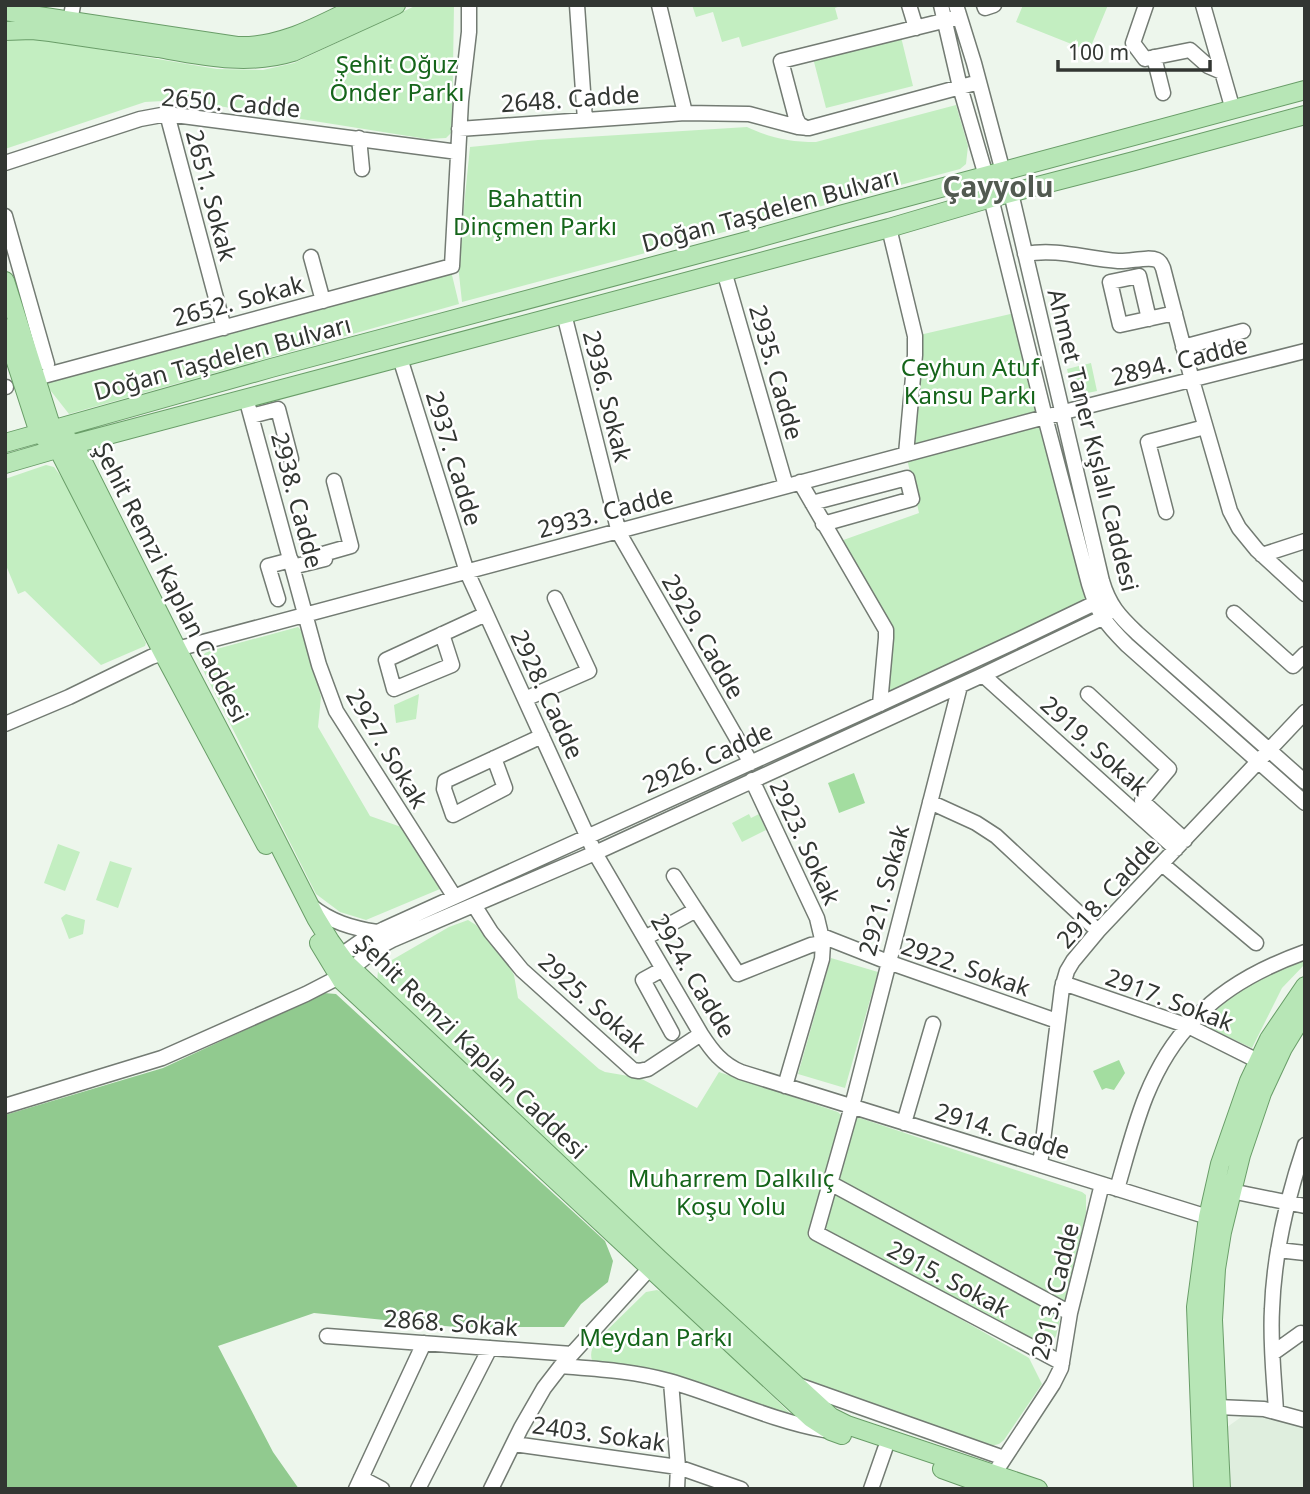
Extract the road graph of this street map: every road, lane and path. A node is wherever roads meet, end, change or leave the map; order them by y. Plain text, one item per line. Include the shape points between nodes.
1 (361, 5) edge
2 (396, 5) edge
3 (469, 5) edge
4 (578, 5) edge
5 (659, 5) edge
6 (909, 5) edge
7 (941, 5) edge
8 (1146, 5) edge
9 (1203, 5) edge
10 (5, 11) edge
11 (71, 13) edge
12 (953, 14) edge
13 (916, 28) junction
14 (5, 31) edge
15 (1154, 57) junction
16 (1222, 72) junction
17 (979, 82) junction
18 (960, 87) junction
19 (1305, 90) edge
20 (1163, 93) dead end
21 (1233, 110) junction
22 (685, 113) junction
23 (167, 114) junction
24 (1305, 115) edge
25 (585, 120) junction
26 (806, 128) junction
27 (459, 129) junction
28 (359, 138) junction
29 (458, 152) junction
30 (5, 163) edge
31 (362, 169) dead end
32 (1003, 172) junction
33 (986, 176) junction
34 (1011, 193) junction
35 (990, 198) junction
36 (5, 216) edge
37 (889, 228) junction
38 (1025, 254) junction
39 (311, 257) dead end
40 (724, 271) junction
41 (11, 278) edge
42 (323, 301) junction
43 (1175, 313) junction
44 (564, 314) junction
45 (1149, 319) dead end
46 (5, 328) edge
47 (224, 328) junction
48 (1243, 331) dead end
49 (1184, 347) junction
50 (1305, 351) edge
51 (400, 358) junction
52 (41, 371) junction
53 (1192, 380) junction
54 (248, 407) junction
55 (1064, 412) junction
56 (1045, 417) junction
57 (1205, 427) junction
58 (45, 431) junction
59 (5, 443) edge
60 (66, 446) junction
61 (906, 454) junction
62 (291, 459) dead end
63 (5, 464) edge
64 (834, 473) junction
65 (334, 481) dead end
66 (793, 484) junction
67 (843, 495) junction
68 (812, 503) junction
69 (1166, 512) dead end
70 (851, 516) junction
71 (823, 524) junction
72 (619, 531) junction
73 (1305, 541) edge
74 (1262, 555) junction
75 (291, 563) junction
76 (467, 572) junction
77 (1305, 594) edge
78 (555, 598) dead end
79 (278, 599) dead end
80 (1104, 606) junction
81 (1234, 613) dead end
82 (486, 614) junction
83 (306, 615) junction
84 (442, 634) junction
85 (170, 651) junction
86 (1305, 654) edge
87 (983, 675) junction
88 (960, 685) junction
89 (1087, 694) dead end
90 (525, 699) junction
91 (880, 704) junction
92 (1305, 712) edge
93 (5, 724) edge
94 (542, 736) junction
95 (1268, 750) junction
96 (494, 758) junction
97 (751, 763) junction
98 (1258, 763) junction
99 (752, 780) junction
100 (1305, 782) edge
101 (930, 803) junction
102 (1305, 803) edge
103 (588, 836) junction
104 (1181, 845) junction
105 (595, 853) junction
106 (1162, 864) junction
107 (674, 876) dead end
108 (454, 896) junction
109 (310, 905) junction
110 (474, 905) junction
111 (696, 910) junction
112 (1098, 931) junction
113 (377, 932) junction
114 (645, 938) junction
115 (823, 940) junction
116 (1256, 943) dead end
117 (1305, 952) edge
118 (888, 962) junction
119 (340, 967) junction
120 (663, 969) junction
121 (1063, 982) junction
122 (1305, 986) edge
123 (1305, 1012) edge
124 (1057, 1021) junction
125 (933, 1024) dead end
126 (1188, 1026) junction
127 (672, 1033) dead end
128 (701, 1034) junction
129 (1258, 1060) junction
130 (785, 1086) junction
131 (5, 1106) edge
132 (852, 1106) junction
133 (904, 1123) junction
134 (1305, 1146) edge
135 (1302, 1164) edge
136 (1040, 1165) junction
137 (830, 1183) junction
138 (1109, 1187) junction
139 (1231, 1191) junction
140 (1288, 1203) junction
141 (1305, 1206) edge
142 (1208, 1217) junction
143 (816, 1233) joint
144 (1278, 1250) junction
145 (1305, 1253) edge
146 (655, 1264) junction
147 (1069, 1313) junction
148 (1305, 1334) edge
149 (327, 1336) dead end
150 (424, 1343) junction
151 (490, 1348) junction
152 (1273, 1353) junction
153 (572, 1354) junction
154 (1062, 1363) junction
155 (561, 1366) junction
156 (671, 1381) junction
157 (798, 1385) junction
158 (1217, 1407) junction
159 (1276, 1411) junction
160 (1305, 1420) edge
161 (831, 1431) junction
162 (514, 1444) junction
163 (886, 1449) junction
164 (1004, 1458) junction
165 (678, 1466) junction
166 (996, 1481) edge
167 (358, 1483) edge
168 (382, 1489) edge
169 (418, 1489) edge
170 (491, 1489) edge
171 (677, 1489) edge
172 (741, 1489) edge
173 (871, 1489) edge
174 (1038, 1489) edge
175 (1203, 1489) edge
176 (1221, 1489) edge

1 - 11 main road via 291,37 250,47
2 - 14 main road via 293,52 254,60 50,32
3 - 27 street
4 - 25 street
5 - 22 street
6 - 13 street
7 - 12 street
8 - 15 street via 1133,43 1145,59
9 - 16 street
10 - 11 main road
12 - 13 street
12 - 17 street
12 - 18 street
13 - 26 street via 781,61 796,118
15 - 16 street via 1190,50
15 - 20 street
16 - 21 street
17 - 18 street
17 - 32 street
18 - 26 street
18 - 33 street
19 - 21 main road, Doğan Taşdelen Bulvarı
21 - 32 main road, Doğan Taşdelen Bulvarı
22 - 25 street, 2648. Cadde
22 - 26 street, 2648. Cadde via 749,114
23 - 28 street, 2650. Cadde
23 - 30 street, 2650. Cadde
23 - 47 street, 2651. Sokak
24 - 34 main road, Doğan Taşdelen Bulvarı
25 - 27 street, 2648. Cadde
27 - 29 street
28 - 29 street, 2650. Cadde
28 - 31 street
29 - 42 street, 2652. Sokak via 452,266
32 - 33 main road, Doğan Taşdelen Bulvarı
33 - 58 main road, Doğan Taşdelen Bulvarı
34 - 35 main road, Doğan Taşdelen Bulvarı
34 - 38 street, Ahmet Taner Kışlalı Caddesi
35 - 37 main road, Doğan Taşdelen Bulvarı
35 - 56 street, Ahmet Taner Kışlalı Caddesi
36 - 41 street
37 - 40 main road, Doğan Taşdelen Bulvarı
37 - 61 street via 915,337
38 - 43 street via 1155,259 1164,268
38 - 55 street, Ahmet Taner Kışlalı Caddesi
39 - 42 street
40 - 44 main road, Doğan Taşdelen Bulvarı
40 - 66 street, 2935. Cadde
41 - 52 main road
42 - 47 street, 2652. Sokak
43 - 45 street
43 - 49 street
44 - 51 main road, Doğan Taşdelen Bulvarı
44 - 72 street, 2936. Sokak
46 - 58 main road
47 - 52 street, 2652. Sokak
48 - 49 street
49 - 53 street
50 - 53 street, 2894. Cadde
51 - 54 main road, Doğan Taşdelen Bulvarı
51 - 76 street, 2937. Cadde
52 - 58 main road
53 - 55 street, 2894. Cadde
53 - 57 street
54 - 60 main road, Doğan Taşdelen Bulvarı
54 - 62 street via 278,409
54 - 75 street, 2938. Cadde
55 - 56 street, 2894. Cadde
55 - 80 street, Ahmet Taner Kışlalı Caddesi
56 - 61 street, 2933. Cadde
56 - 80 street, Ahmet Taner Kışlalı Caddesi
57 - 69 street via 1148,442
57 - 74 street via 1230,511
58 - 59 main road, Doğan Taşdelen Bulvarı
58 - 60 main road
60 - 63 main road, Doğan Taşdelen Bulvarı
60 - 85 main road, Şehit Remzi Kaplan Caddesi
61 - 64 street, 2933. Cadde
64 - 66 street, 2933. Cadde
64 - 67 street
65 - 75 street via 351,546 323,554 325,559
66 - 68 street, 2935. Cadde
66 - 72 street, 2933. Cadde
67 - 68 street
67 - 70 street
67 - 70 street via 908,478 912,499
68 - 71 street, 2935. Cadde
70 - 71 street
71 - 91 street, 2935. Cadde via 886,631
72 - 76 street, 2933. Cadde
72 - 97 street, 2929. Cadde
73 - 74 street
74 - 77 street
75 - 79 street via 268,566
75 - 83 street, 2938. Cadde
76 - 82 street, 2928. Cadde
76 - 83 street, 2933. Cadde
78 - 90 street via 589,671
80 - 87 street, 2926. Cadde
80 - 91 street, 2926. Cadde
80 - 95 street, Ahmet Taner Kışlalı Caddesi
80 - 98 street, Ahmet Taner Kışlalı Caddesi via 1126,645
81 - 86 street via 1293,666
82 - 84 street
82 - 90 street, 2928. Cadde
83 - 85 street, 2933. Cadde
83 - 108 street, 2927. Sokak via 336,711
84 - 84 street via 386,660 394,689 452,664
85 - 93 street, 2933. Cadde
85 - 109 main road, Şehit Remzi Kaplan Caddesi
85 - 119 main road, Şehit Remzi Kaplan Caddesi
87 - 88 street, 2926. Cadde
87 - 104 street, 2919. Sokak
88 - 99 street, 2926. Cadde
88 - 101 street, 2921. Sokak
89 - 104 street via 1169,769 1142,801
90 - 94 street, 2928. Cadde
91 - 97 street, 2926. Cadde
92 - 95 street, 2918. Cadde
94 - 96 street
94 - 103 street, 2928. Cadde
95 - 98 street, 2918. Cadde
95 - 100 street, Ahmet Taner Kışlalı Caddesi
96 - 96 street via 444,781 453,815 505,788
97 - 103 street, 2926. Cadde
98 - 102 street, Ahmet Taner Kışlalı Caddesi
98 - 104 street, 2918. Cadde
99 - 105 street, 2926. Cadde
99 - 115 street, 2923. Sokak
101 - 112 street via 996,836
101 - 118 street, 2921. Sokak
103 - 105 street, 2928. Cadde
103 - 108 street, 2926. Cadde
104 - 106 street, 2918. Cadde
105 - 110 street, 2926. Cadde
105 - 114 street, 2924. Cadde
106 - 112 street, 2918. Cadde
106 - 116 street
107 - 111 street
108 - 113 street, 2926. Cadde
109 - 113 street via 338,922
109 - 119 main road, Şehit Remzi Kaplan Caddesi
110 - 119 street, 2926. Cadde
110 - 128 street, 2925. Sokak via 522,970 633,1070 645,1070
111 - 114 street
111 - 115 street via 738,974
112 - 121 street, 2918. Cadde via 1073,961
113 - 119 street, 2926. Cadde
114 - 120 street, 2924. Cadde
115 - 118 street, 2922. Sokak
115 - 130 street, 2923. Sokak via 822,959
117 - 126 street, 2913. Cadde via 1232,989
118 - 124 street, 2922. Sokak
118 - 132 street, 2921. Sokak
119 - 131 street via 306,994 162,1059
119 - 146 main road, Şehit Remzi Kaplan Caddesi
120 - 127 street via 643,980
120 - 128 street, 2924. Cadde
121 - 124 street, 2918. Cadde
121 - 126 street, 2917. Sokak
122 - 129 main road
123 - 139 main road via 1262,1093
124 - 136 street, 2918. Cadde
125 - 133 street
126 - 129 street, 2917. Sokak
126 - 138 street, 2913. Cadde via 1145,1097
128 - 130 street, 2924. Cadde via 731,1067
129 - 142 main road via 1231,1128
130 - 132 street, 2914. Cadde
132 - 133 street, 2914. Cadde
132 - 137 street, 2921. Sokak
133 - 136 street, 2914. Cadde
134 - 135 street
135 - 140 street
136 - 138 street, 2914. Cadde
137 - 143 street, 2921. Sokak
137 - 147 street
138 - 142 street, 2914. Cadde
138 - 147 street, 2913. Cadde
139 - 140 street
139 - 158 main road via 1214,1291
140 - 141 street
140 - 144 street
142 - 175 main road via 1196,1307
143 - 154 street, 2915. Sokak
144 - 145 street
144 - 152 street
146 - 153 street
146 - 157 main road, Şehit Remzi Kaplan Caddesi
146 - 161 main road, Şehit Remzi Kaplan Caddesi via 811,1418
147 - 154 street, 2913. Cadde
148 - 152 street
149 - 150 street, 2868. Sokak
150 - 151 street, 2868. Sokak
150 - 167 street
151 - 153 street, 2868. Sokak
151 - 169 street
152 - 159 street
153 - 155 street
154 - 164 street, 2913. Cadde
155 - 156 street
155 - 162 street via 537,1399
156 - 161 street
156 - 165 street
157 - 164 street
157 - 166 main road, Şehit Remzi Kaplan Caddesi via 838,1422
158 - 159 street
158 - 176 main road
159 - 160 street
161 - 163 main road, Şehit Remzi Kaplan Caddesi
162 - 165 street, 2403. Sokak
162 - 170 street
163 - 166 main road, Şehit Remzi Kaplan Caddesi
163 - 173 street
164 - 166 street, 2913. Cadde
165 - 171 street
165 - 172 street, 2403. Sokak
166 - 174 main road, Şehit Remzi Kaplan Caddesi
167 - 168 street

